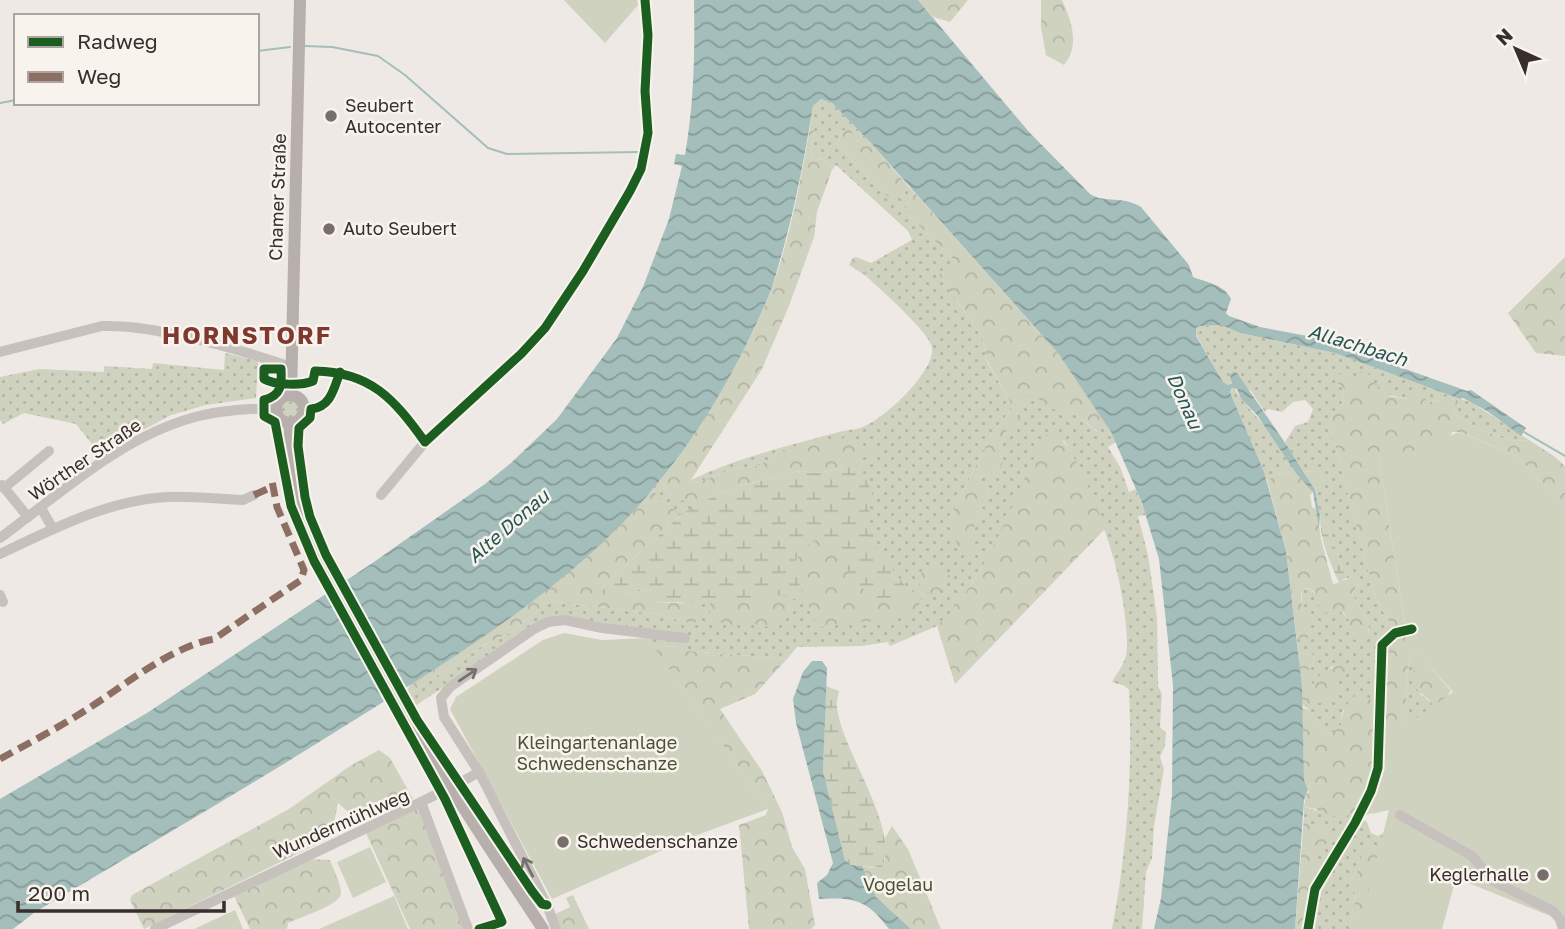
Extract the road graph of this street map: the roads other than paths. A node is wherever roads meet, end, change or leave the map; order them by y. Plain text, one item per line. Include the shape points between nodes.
1 (300, 0) edge
2 (0, 352) edge
3 (521, 354) dead end
4 (314, 371) dead end
5 (340, 372) junction
6 (291, 383) junction
7 (276, 408) junction
8 (304, 409) junction
9 (290, 424) junction
10 (425, 442) junction
11 (49, 451) dead end
12 (2, 486) edge
13 (254, 495) dead end
14 (381, 495) dead end
15 (41, 508) junction
16 (28, 517) junction
17 (53, 529) junction
18 (0, 538) edge
19 (0, 554) edge
20 (685, 638) dead end
21 (479, 772) junction
22 (465, 780) tunnel mouth
23 (435, 795) tunnel mouth
24 (421, 802) junction
25 (1400, 815) dead end
26 (502, 922) dead end
27 (155, 929) edge
28 (468, 929) edge
29 (479, 929) edge
30 (543, 929) edge
31 (555, 929) edge
32 (1563, 929) edge

1 - 6 main road, Chamer Straße
2 - 6 street via 113,326 160,332
3 - 10 street
4 - 5 street
5 - 8 street via 325,405
5 - 10 street via 382,391
6 - 7 main road
6 - 8 main road
7 - 9 main road via 278,417
7 - 15 street, Wörther Straße via 212,413 165,427 117,453
8 - 9 main road via 298,421
9 - 30 main road via 296,496 319,558 410,724
10 - 14 street
11 - 12 street
12 - 16 street
13 - 17 street via 243,500 148,500
15 - 16 street, Wörther Straße
15 - 17 street
16 - 18 street, Wörther Straße
17 - 19 street
21 -> 20 street via 444,717 441,698 534,629 565,620
21 - 22 street
31 -> 21 street
23 - 24 street
24 - 27 street, Wundermühlweg
24 - 28 street, Wundermühlweg
25 - 32 street via 1472,856 1493,881 1553,911
26 - 29 street

